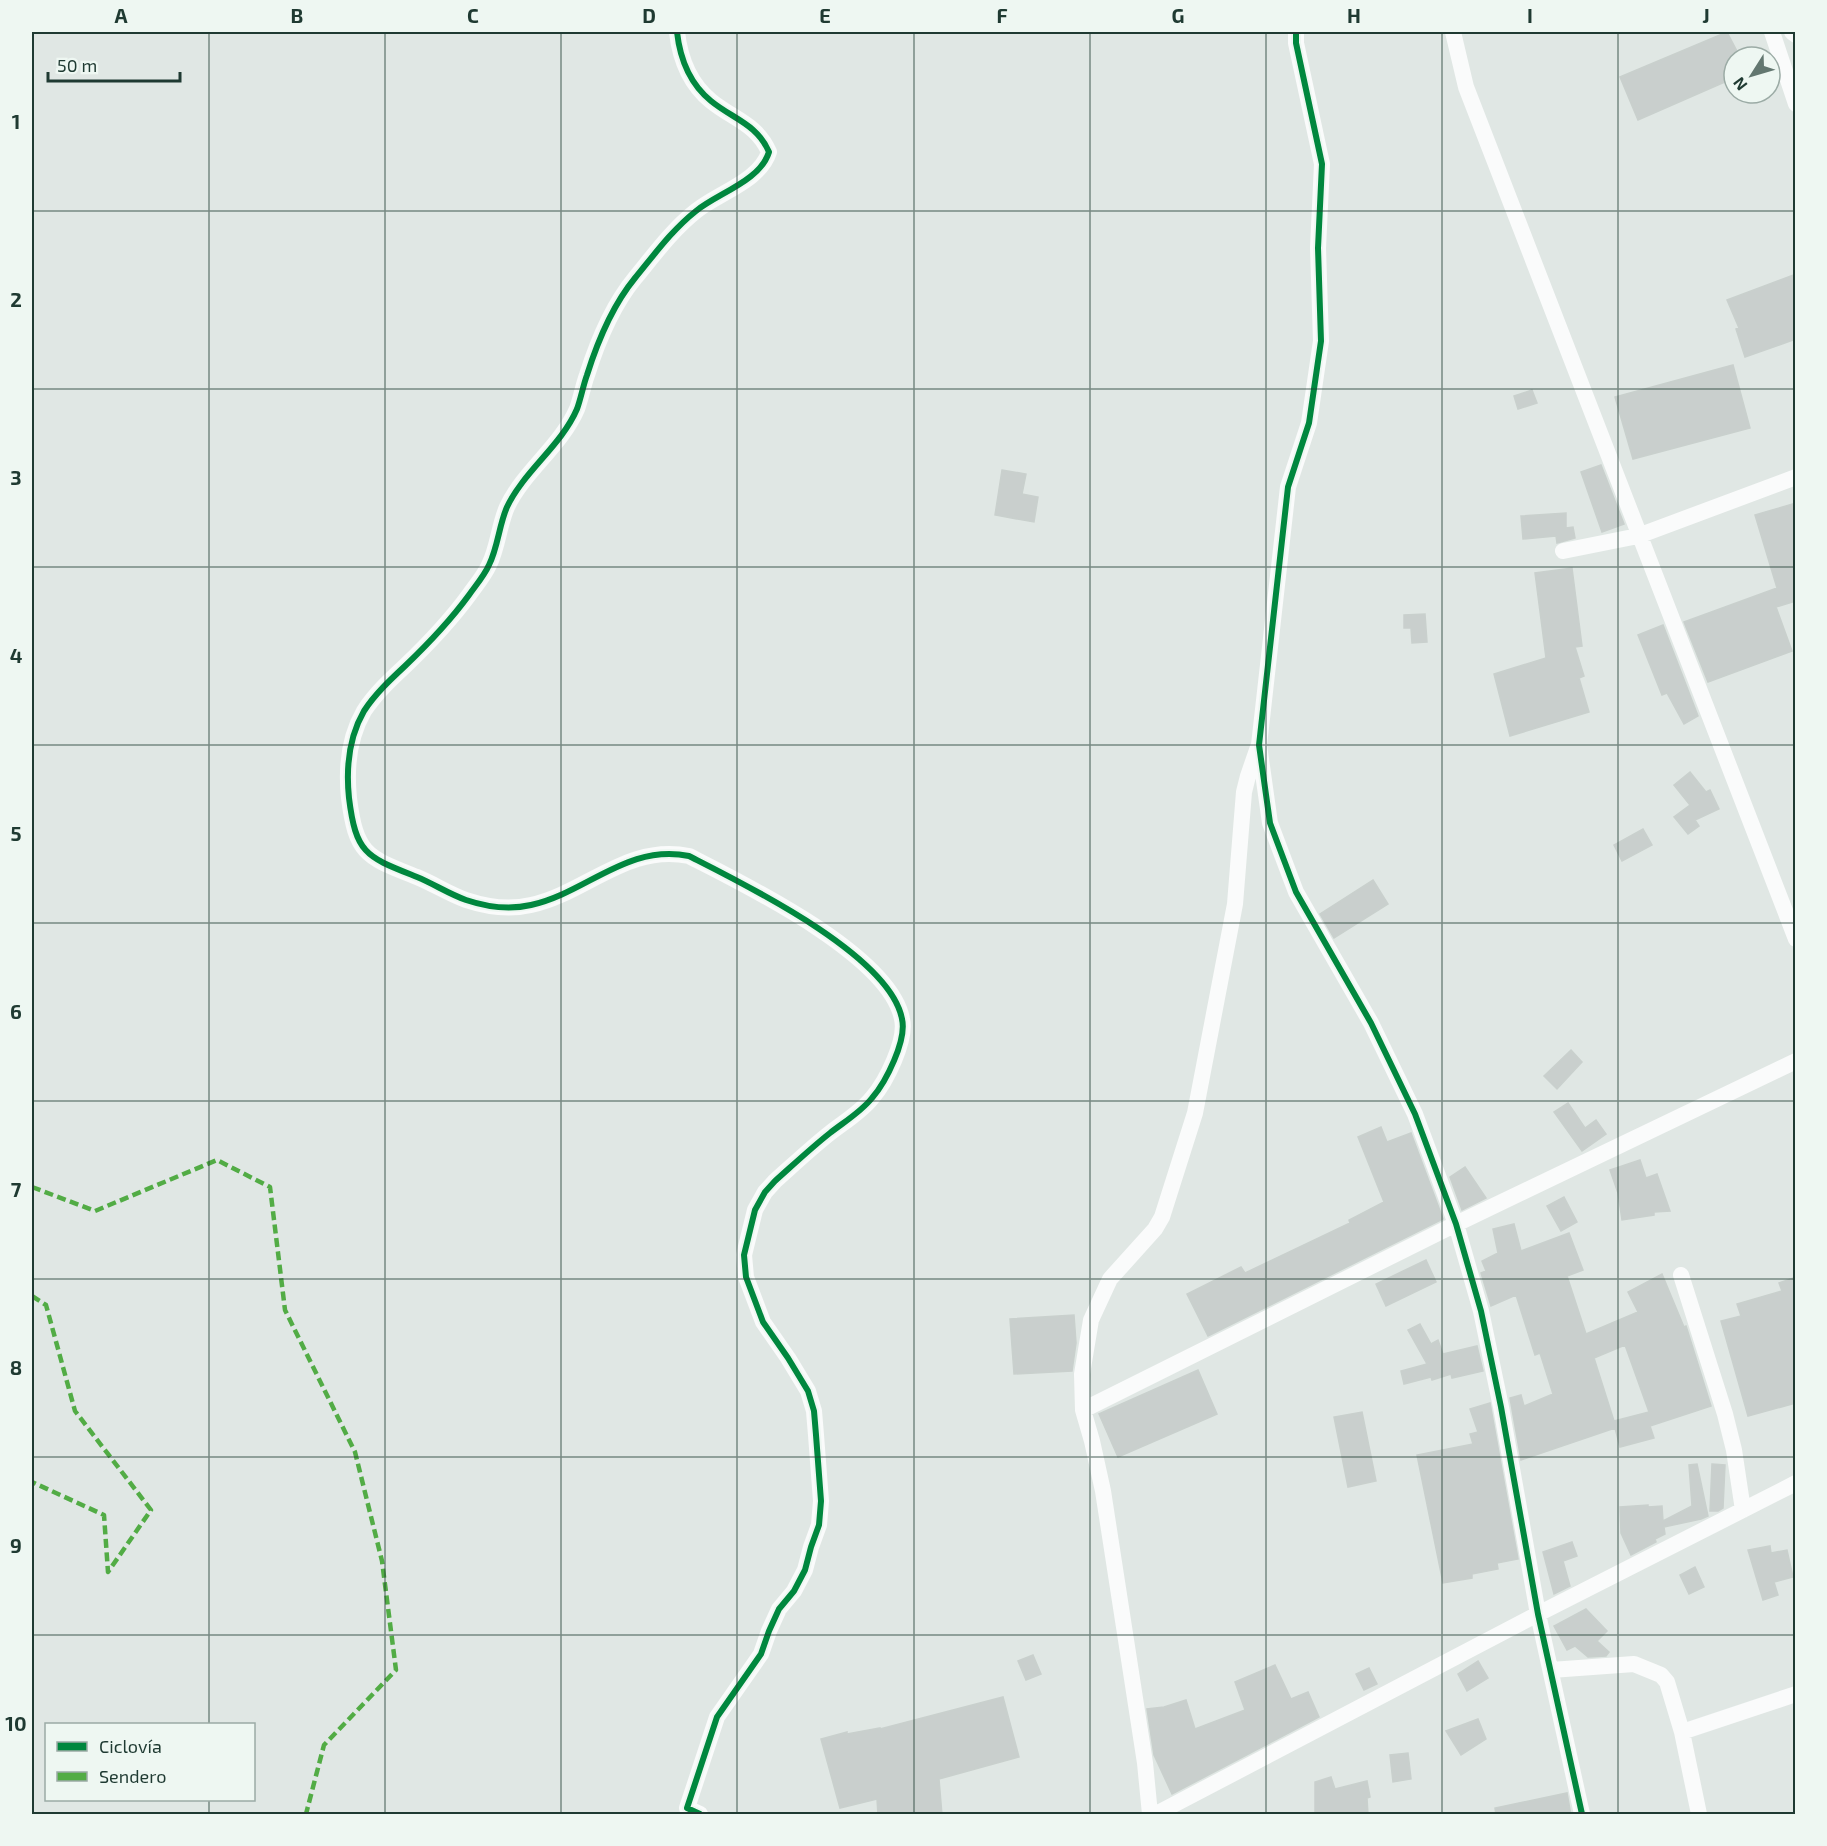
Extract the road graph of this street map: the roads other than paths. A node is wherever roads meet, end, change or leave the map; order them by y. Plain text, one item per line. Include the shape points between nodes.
1 (677, 32) edge
2 (1296, 32) edge
3 (1453, 32) edge
4 (1772, 32) edge
5 (1792, 32) edge
6 (1796, 35) edge
7 (1796, 104) edge
8 (1796, 477) edge
9 (1638, 536) junction
10 (1563, 551) dead end
11 (1259, 745) junction
12 (1796, 939) edge
13 (1796, 1061) edge
14 (1456, 1224) junction
15 (1681, 1275) dead end
16 (1083, 1410) junction
17 (1796, 1483) edge
18 (1743, 1510) junction
19 (1538, 1614) junction
20 (1551, 1670) junction
21 (1796, 1694) edge
22 (1682, 1732) junction
23 (691, 1812) edge
24 (1150, 1815) edge
25 (1156, 1815) edge
26 (1582, 1815) edge
27 (1699, 1815) edge

1 - 23 street via 686,70 696,85 750,126 765,142 767,160 743,182 698,209 677,228 612,310 576,412 507,507 490,564 456,614 363,712 346,772 352,822 359,843 385,865 464,899 511,908 561,894 605,870 632,861 658,855 689,856 770,897 828,934 880,980 903,1019 894,1059 872,1099 775,1181 755,1210 744,1255 746,1277 763,1322 808,1391 814,1411 819,1525 806,1570 779,1609 761,1654 717,1717
2 - 11 street via 1322,164 1318,248 1320,341 1309,423 1288,487
3 - 9 street via 1466,87
4 - 7 street
5 - 6 street
8 - 9 street
9 - 10 street
9 - 12 street
11 - 14 street via 1270,823 1296,892 1371,1023 1415,1113
11 - 16 street via 1244,792 1235,904 1195,1113 1162,1217 1110,1279 1091,1320 1082,1374
13 - 14 street
14 - 16 street
14 - 19 street via 1497,1385
15 - 18 street via 1725,1414
16 - 24 street via 1103,1491
17 - 18 street
18 - 19 street
19 - 20 street
19 - 25 street
20 - 22 street via 1634,1664 1661,1675
20 - 26 street
21 - 22 street
22 - 27 street

